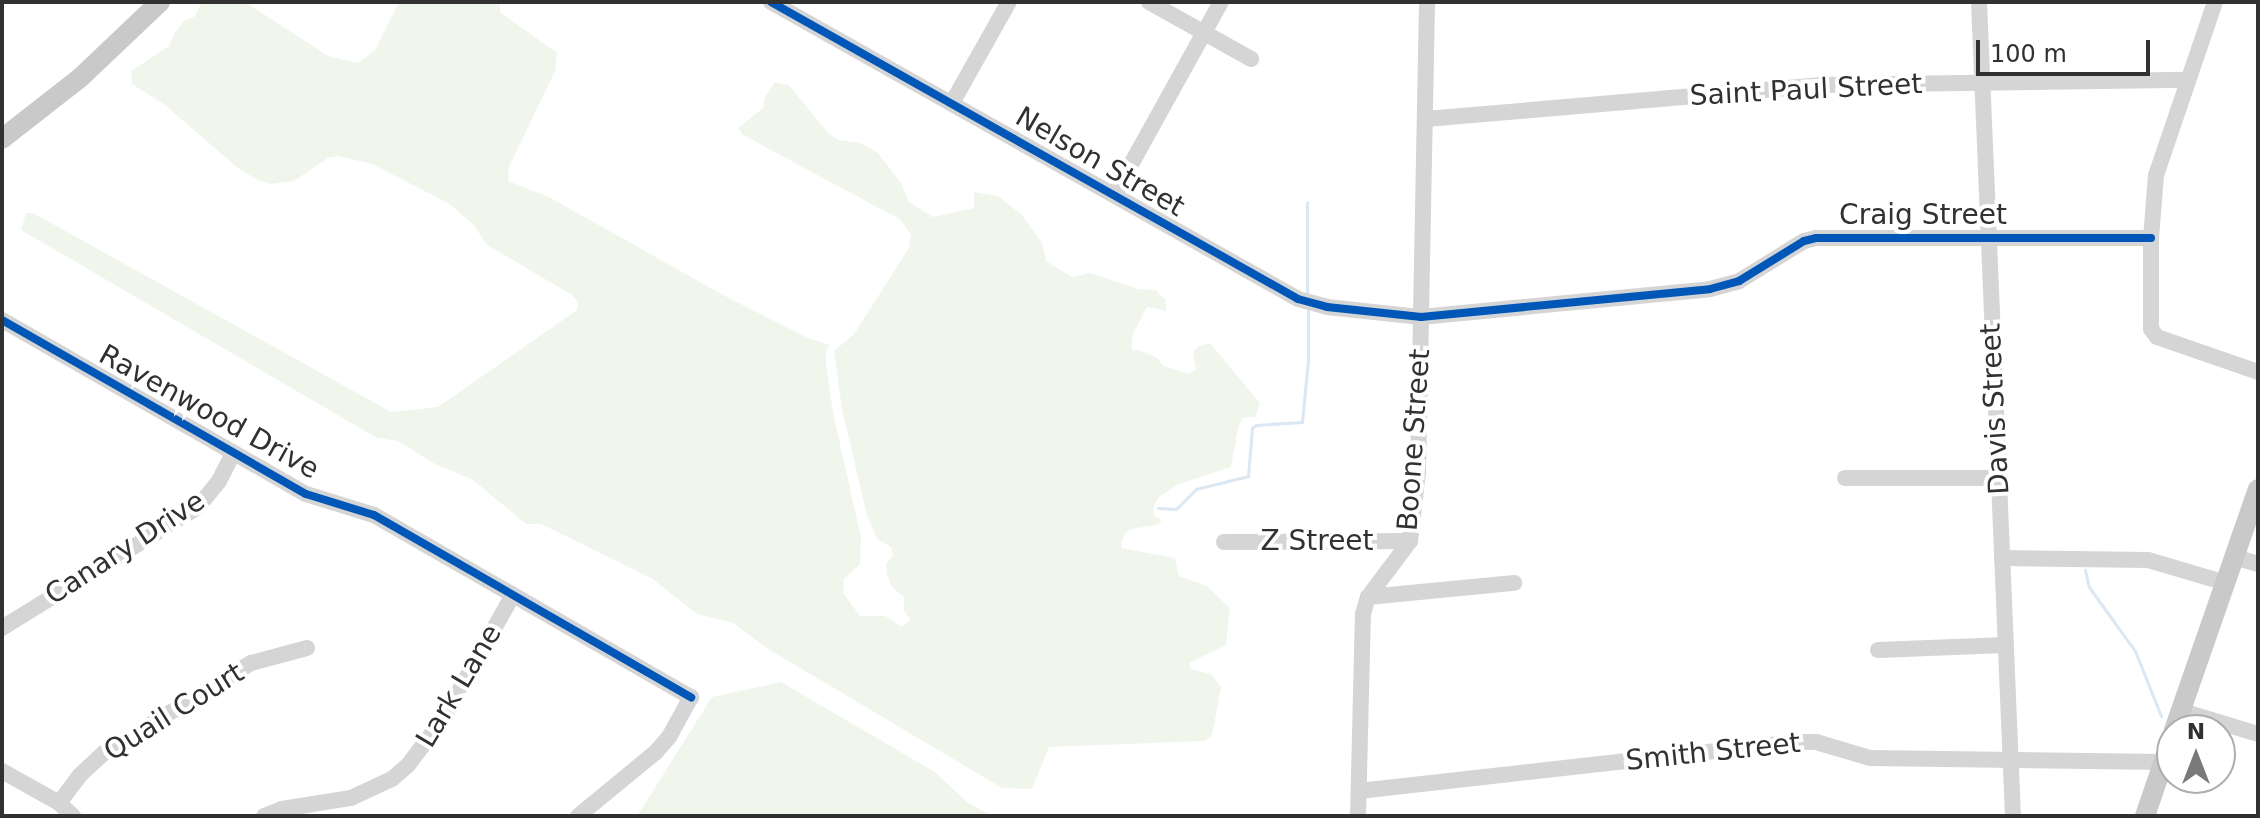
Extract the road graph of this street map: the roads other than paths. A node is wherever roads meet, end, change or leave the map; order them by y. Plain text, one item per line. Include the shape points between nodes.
1 (160, 2) edge
2 (771, 2) edge
3 (1009, 2) edge
4 (1149, 2) edge
5 (1221, 2) edge
6 (1427, 2) edge
7 (1979, 2) edge
8 (2215, 2) edge
9 (1203, 34) junction
10 (1251, 59) dead end
11 (2188, 80) junction
12 (1982, 81) junction
13 (952, 103) junction
14 (1426, 119) junction
15 (2, 139) edge
16 (1114, 195) junction
17 (1986, 236) junction
18 (2151, 238) junction
19 (1421, 317) junction
20 (2, 320) edge
21 (2258, 372) edge
22 (233, 453) junction
23 (1845, 478) dead end
24 (1998, 478) junction
25 (2258, 489) edge
26 (1410, 541) junction
27 (1224, 542) dead end
28 (2235, 557) junction
29 (2002, 558) junction
30 (2258, 564) edge
31 (1514, 583) dead end
32 (2226, 583) junction
33 (513, 595) junction
34 (1368, 597) junction
35 (2, 628) edge
36 (2005, 645) junction
37 (307, 648) dead end
38 (1878, 650) dead end
39 (2180, 714) edge
40 (2236, 730) edge
41 (2258, 734) edge
42 (2011, 758) junction
43 (2156, 762) edge
44 (2, 771) edge
45 (2156, 783) edge
46 (1359, 791) junction
47 (59, 803) junction
48 (73, 816) edge
49 (264, 816) edge
50 (578, 816) edge
51 (1358, 816) edge
52 (2013, 816) edge
53 (2145, 816) edge

1 - 15 main road via 81,77
2 - 13 street, Nelson Street
3 - 13 street
4 - 9 street
5 - 9 street
6 - 14 street, Boone Street
7 - 12 street, Davis Street
8 - 11 street
9 - 10 street
9 - 16 street
11 - 12 street, Saint Paul Street
11 - 18 street via 2156,175
12 - 14 street, Saint Paul Street via 1820,85
12 - 17 street, Davis Street
13 - 16 street, Nelson Street
14 - 19 street, Boone Street
16 - 19 street, Nelson Street via 1298,299
17 - 18 street, Craig Street
17 - 19 street, Craig Street via 1816,238 1725,287
17 - 24 street, Davis Street
18 - 21 street via 2151,329 2157,337
19 - 26 street, Boone Street via 1418,472
20 - 22 street, Ravenwood Drive
22 - 33 street, Ravenwood Drive via 306,494 374,515
22 - 35 street, Canary Drive via 198,507
23 - 24 street
24 - 29 street, Davis Street
25 - 28 main road
26 - 27 street, Z Street
26 - 34 street, Boone Street
28 - 30 street
28 - 32 main road
29 - 32 street via 2132,558
29 - 36 street, Davis Street
31 - 34 street
32 - 39 main road
33 - 49 street, Lark Lane via 435,733 408,765 361,794
33 - 50 street, Ravenwood Drive via 691,697 656,752
34 - 46 street, Boone Street via 1363,614
36 - 38 street
36 - 42 street, Davis Street
37 - 47 street, Quail Court via 251,663 104,753
40 - 41 street
42 - 43 street, Smith Street
42 - 46 street, Smith Street via 1870,758 1798,742
42 - 52 street, Davis Street
44 - 47 street
45 - 53 main road
46 - 51 street, Boone Street
47 - 48 street

